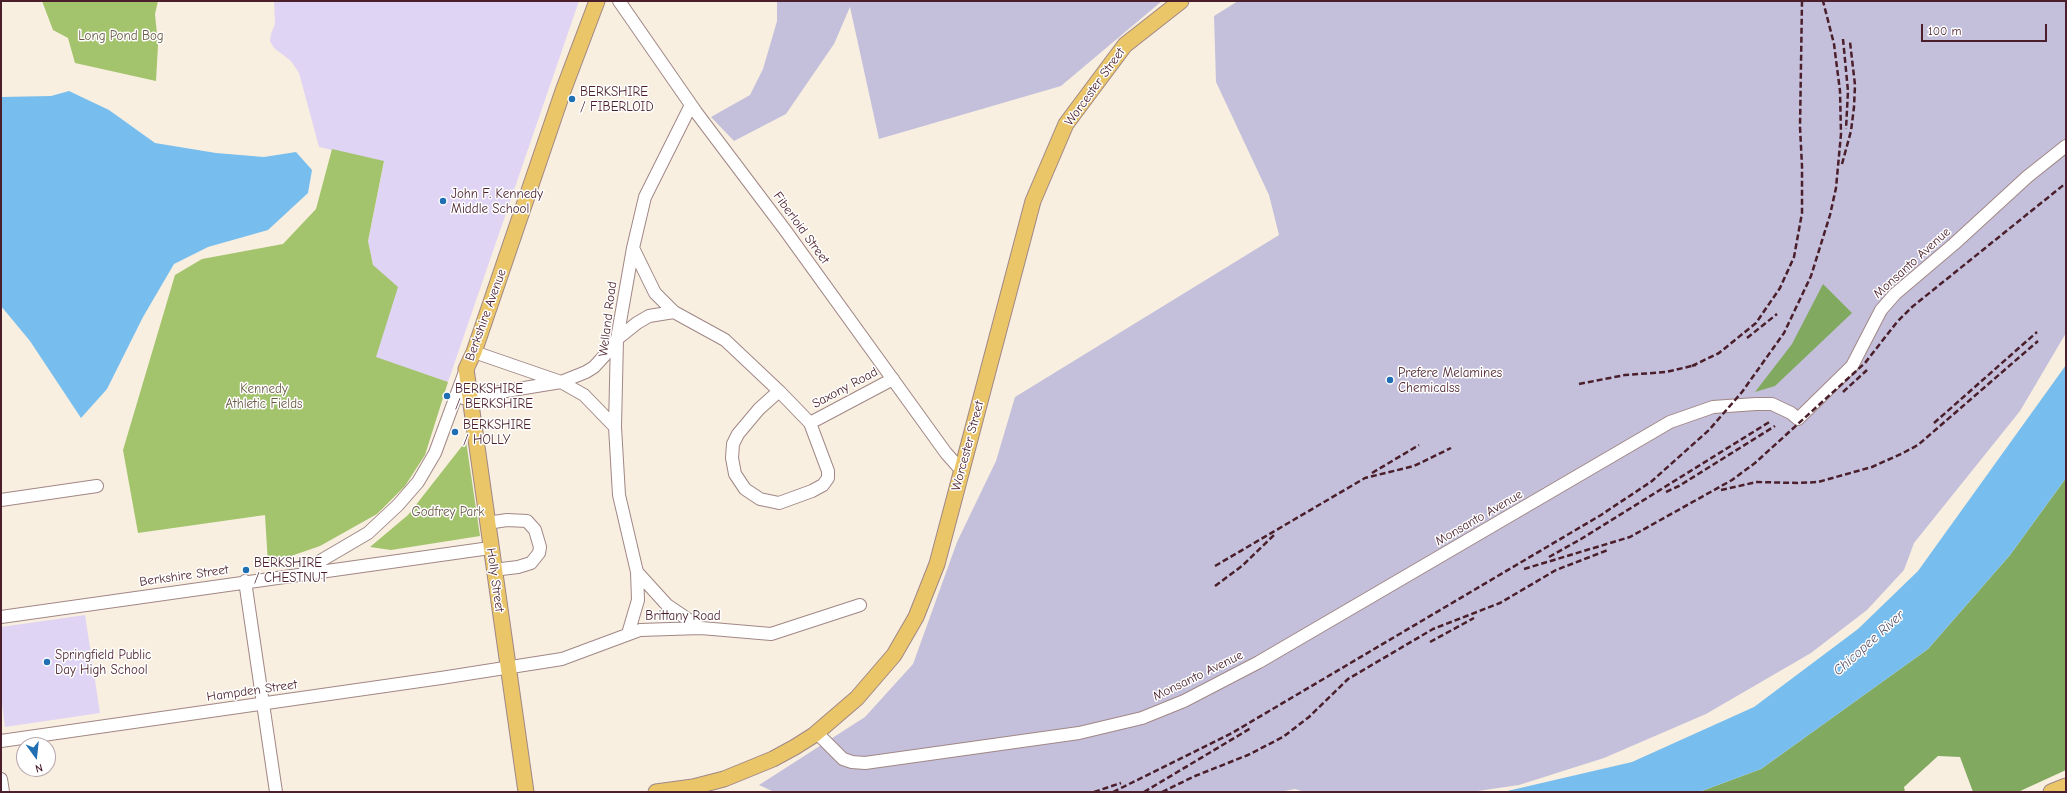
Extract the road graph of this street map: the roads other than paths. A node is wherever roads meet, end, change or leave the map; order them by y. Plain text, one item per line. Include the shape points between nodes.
1 (597, 1) edge
2 (618, 1) edge
3 (1181, 1) edge
4 (691, 105) junction
5 (2066, 146) edge
6 (633, 248) junction
7 (674, 312) junction
8 (617, 339) junction
9 (474, 352) junction
10 (466, 369) junction
11 (893, 379) junction
12 (561, 382) junction
13 (779, 391) junction
14 (470, 396) junction
15 (455, 399) junction
16 (810, 423) junction
17 (615, 427) junction
18 (962, 471) junction
19 (97, 486) dead end
20 (1, 500) edge
21 (487, 523) junction
22 (490, 548) junction
23 (493, 570) junction
24 (637, 572) junction
25 (298, 574) junction
26 (245, 582) junction
27 (860, 605) dead end
28 (1, 617) edge
29 (700, 628) junction
30 (628, 634) junction
31 (508, 668) junction
32 (262, 704) junction
33 (817, 733) junction
34 (1, 741) edge
35 (1, 779) edge
36 (2066, 786) edge
37 (3, 792) edge
38 (276, 792) edge
39 (526, 792) edge
40 (656, 792) edge
41 (2051, 792) edge

1 - 9 main road, Berkshire Avenue
2 - 4 street, Fiberloid Street
3 - 18 main road, Worcester Street via 1125,44 1066,124 1033,201
4 - 6 street, Welland Road via 645,197
4 - 11 street, Fiberloid Street
5 - 33 street, Monsanto Avenue via 2028,176 1895,294 1881,310 1852,366 1798,419 1772,404 1756,404 1713,407 1670,422 1259,662 1184,701 1142,718 1079,733 865,763 843,759
6 - 7 street via 655,293
6 - 8 street, Welland Road
7 - 8 street via 649,316
7 - 13 street via 725,340
8 - 12 street via 594,367
8 - 17 street, Welland Road
9 - 10 main road, Berkshire Avenue
9 - 12 street
10 - 14 main road, Holly Street
10 - 15 street, Berkshire Avenue
11 - 16 street, Saxony Road
11 - 18 street, Fiberloid Street
12 - 14 street
12 - 17 street via 584,395
13 - 16 street
13 - 16 street via 759,409 733,444 735,474 745,489 760,499 779,503 812,492 823,485 828,478 828,471
14 - 15 street
14 - 21 main road, Holly Street
15 - 25 street, Berkshire Avenue via 435,453 418,482 398,505 368,533
17 - 24 street, Welland Road via 620,495
18 - 33 main road, Worcester Street via 937,564 924,599 906,635 890,661 865,691
19 - 20 street
21 - 22 main road, Holly Street
21 - 23 street via 527,521 535,530 540,547 539,554 531,563
22 - 23 main road, Holly Street
22 - 25 street, Berkshire Street
23 - 31 main road, Holly Street
24 - 29 street, Welland Road via 667,606
24 - 30 street, Welland Road via 638,600
25 - 26 street, Berkshire Street
26 - 28 street, Berkshire Street
26 - 32 street
27 - 29 street, Brittany Road via 771,634
29 - 30 street, Brittany Road via 640,630
30 - 31 street, Brittany Road via 562,659
31 - 32 street, Hampden Street
31 - 39 main road, Holly Street
32 - 34 street, Hampden Street
32 - 38 street
33 - 40 main road, Worcester Street via 773,759 731,776 693,787
35 - 37 street
36 - 41 main road

